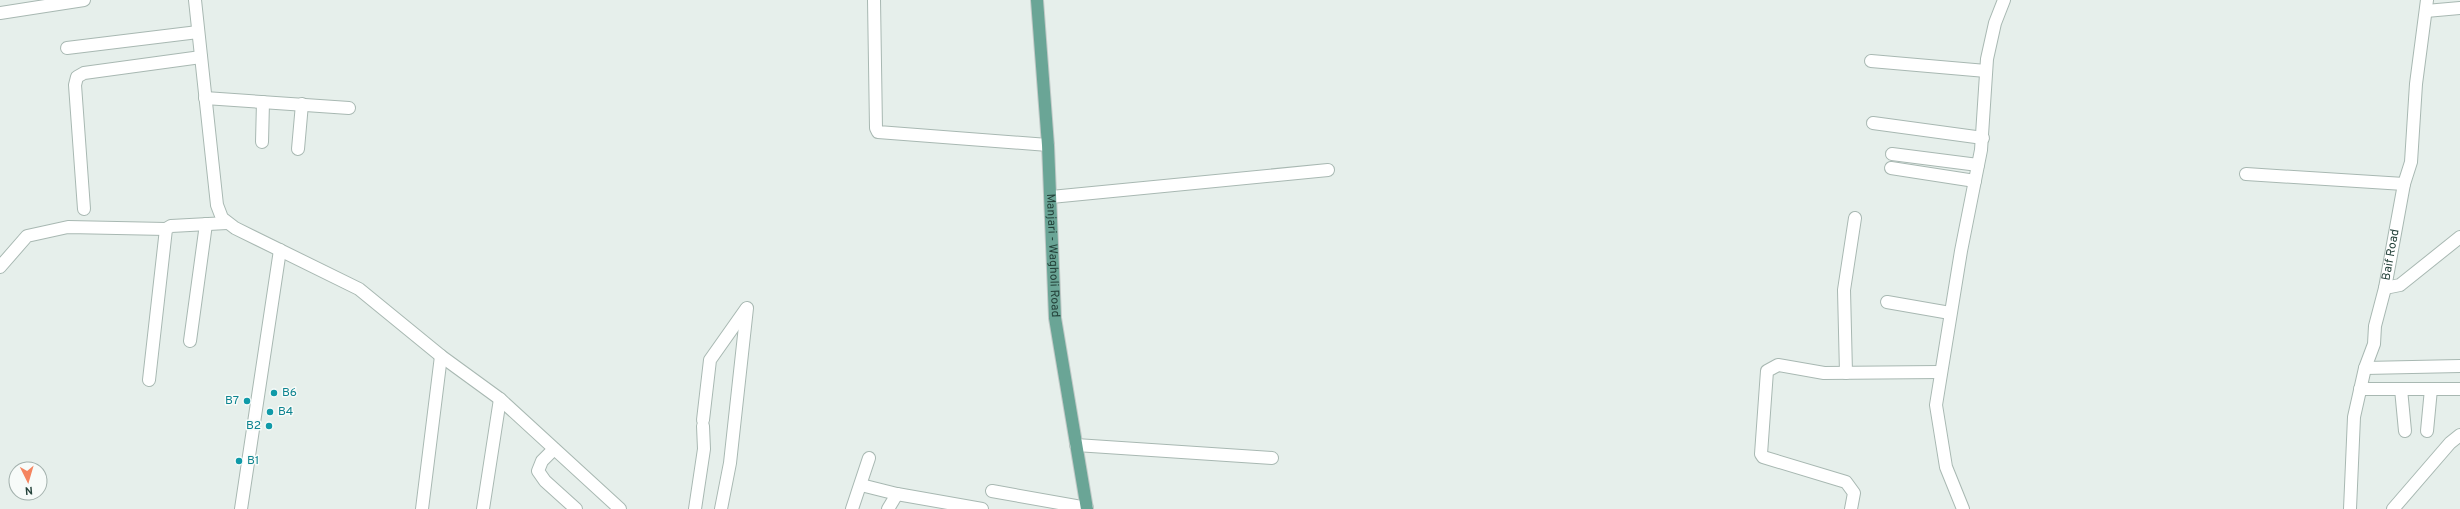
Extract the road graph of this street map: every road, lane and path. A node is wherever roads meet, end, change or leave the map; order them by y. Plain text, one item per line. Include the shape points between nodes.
1 (84, 0) edge
2 (195, 0) edge
3 (874, 0) edge
4 (1037, 0) edge
5 (2004, 0) edge
6 (2427, 5) edge
7 (2460, 8) edge
8 (0, 14) edge
9 (198, 32) junction
10 (67, 48) dead end
11 (201, 57) junction
12 (1871, 61) dead end
13 (1986, 71) junction
14 (205, 98) junction
15 (263, 102) junction
16 (302, 104) junction
17 (349, 108) dead end
18 (1873, 123) dead end
19 (1982, 138) junction
20 (262, 142) dead end
21 (1048, 145) junction
22 (298, 149) dead end
23 (1892, 154) dead end
24 (1978, 165) junction
25 (1890, 168) dead end
26 (1328, 170) dead end
27 (2246, 174) dead end
28 (1975, 181) junction
29 (2404, 184) junction
30 (1050, 197) junction
31 (84, 209) dead end
32 (1855, 218) dead end
33 (227, 223) junction
34 (206, 224) junction
35 (166, 229) junction
36 (2460, 236) edge
37 (280, 250) junction
38 (0, 267) edge
39 (2385, 288) junction
40 (1887, 302) dead end
41 (1950, 313) junction
42 (190, 341) dead end
43 (441, 356) junction
44 (2460, 366) edge
45 (2365, 368) junction
46 (1940, 372) junction
47 (1846, 373) junction
48 (148, 380) dead end
49 (2360, 389) junction
50 (2401, 389) junction
51 (2431, 389) junction
52 (2460, 389) edge
53 (500, 399) junction
54 (2405, 431) dead end
55 (2427, 431) dead end
56 (2460, 435) edge
57 (1076, 445) junction
58 (554, 449) junction
59 (869, 458) dead end
60 (1272, 458) dead end
61 (861, 485) junction
62 (992, 491) dead end
63 (897, 494) junction
64 (1087, 508) edge
65 (242, 509) edge
66 (422, 509) edge
67 (483, 509) edge
68 (576, 509) edge
69 (620, 509) edge
70 (695, 509) edge
71 (721, 509) edge
72 (852, 509) edge
73 (888, 509) edge
74 (982, 509) edge
75 (1852, 509) edge
76 (1963, 509) edge
77 (2350, 509) edge
78 (2393, 509) edge

1 - 8 street
2 - 9 street
3 - 21 street via 878,132
4 - 21 main road, Manjari - Wagholi Road
5 - 13 street via 1994,23
6 - 7 street
6 - 29 street, Baif Road via 2416,84 2411,162
9 - 10 street
9 - 11 street
11 - 14 street
11 - 31 street via 84,73 77,77 75,85
12 - 13 street
13 - 19 street
14 - 15 street
14 - 33 street via 217,205
15 - 16 street
15 - 20 street
16 - 17 street
16 - 22 street
18 - 19 street
19 - 24 street
21 - 30 main road, Manjari - Wagholi Road
23 - 24 street
24 - 28 street
25 - 28 street
26 - 30 street
27 - 29 street
28 - 41 street
29 - 39 street, Baif Road
30 - 57 main road, Manjari - Wagholi Road via 1055,318
32 - 47 street via 1844,290
33 - 34 street
33 - 37 street
34 - 35 street via 172,226
34 - 42 street
35 - 38 street via 68,227 27,236
35 - 48 street
36 - 39 street via 2400,285
37 - 43 street via 359,289
37 - 65 street
39 - 45 street, Baif Road via 2375,326 2374,344
40 - 41 street
41 - 46 street
43 - 53 street
43 - 66 street
44 - 45 street
45 - 49 street, Baif Road
46 - 47 street
46 - 76 street via 1936,405 1941,441 1946,467
47 - 75 street via 1810,372 1778,365 1770,368 1766,377 1760,451 1763,457 1846,482 1854,493
49 - 50 street
49 - 77 street, Baif Road via 2354,417
50 - 51 street
50 - 54 street
51 - 52 street
51 - 55 street
53 - 58 street
53 - 67 street
56 - 78 street via 2450,443
57 - 60 street
57 - 64 main road, Manjari - Wagholi Road
58 - 68 street via 542,461 538,471 544,481
58 - 69 street
59 - 61 street
61 - 63 street
61 - 72 street
62 - 64 street
63 - 73 street
63 - 74 street
70 - 71 street via 704,449 703,423 710,360 747,308 730,463

